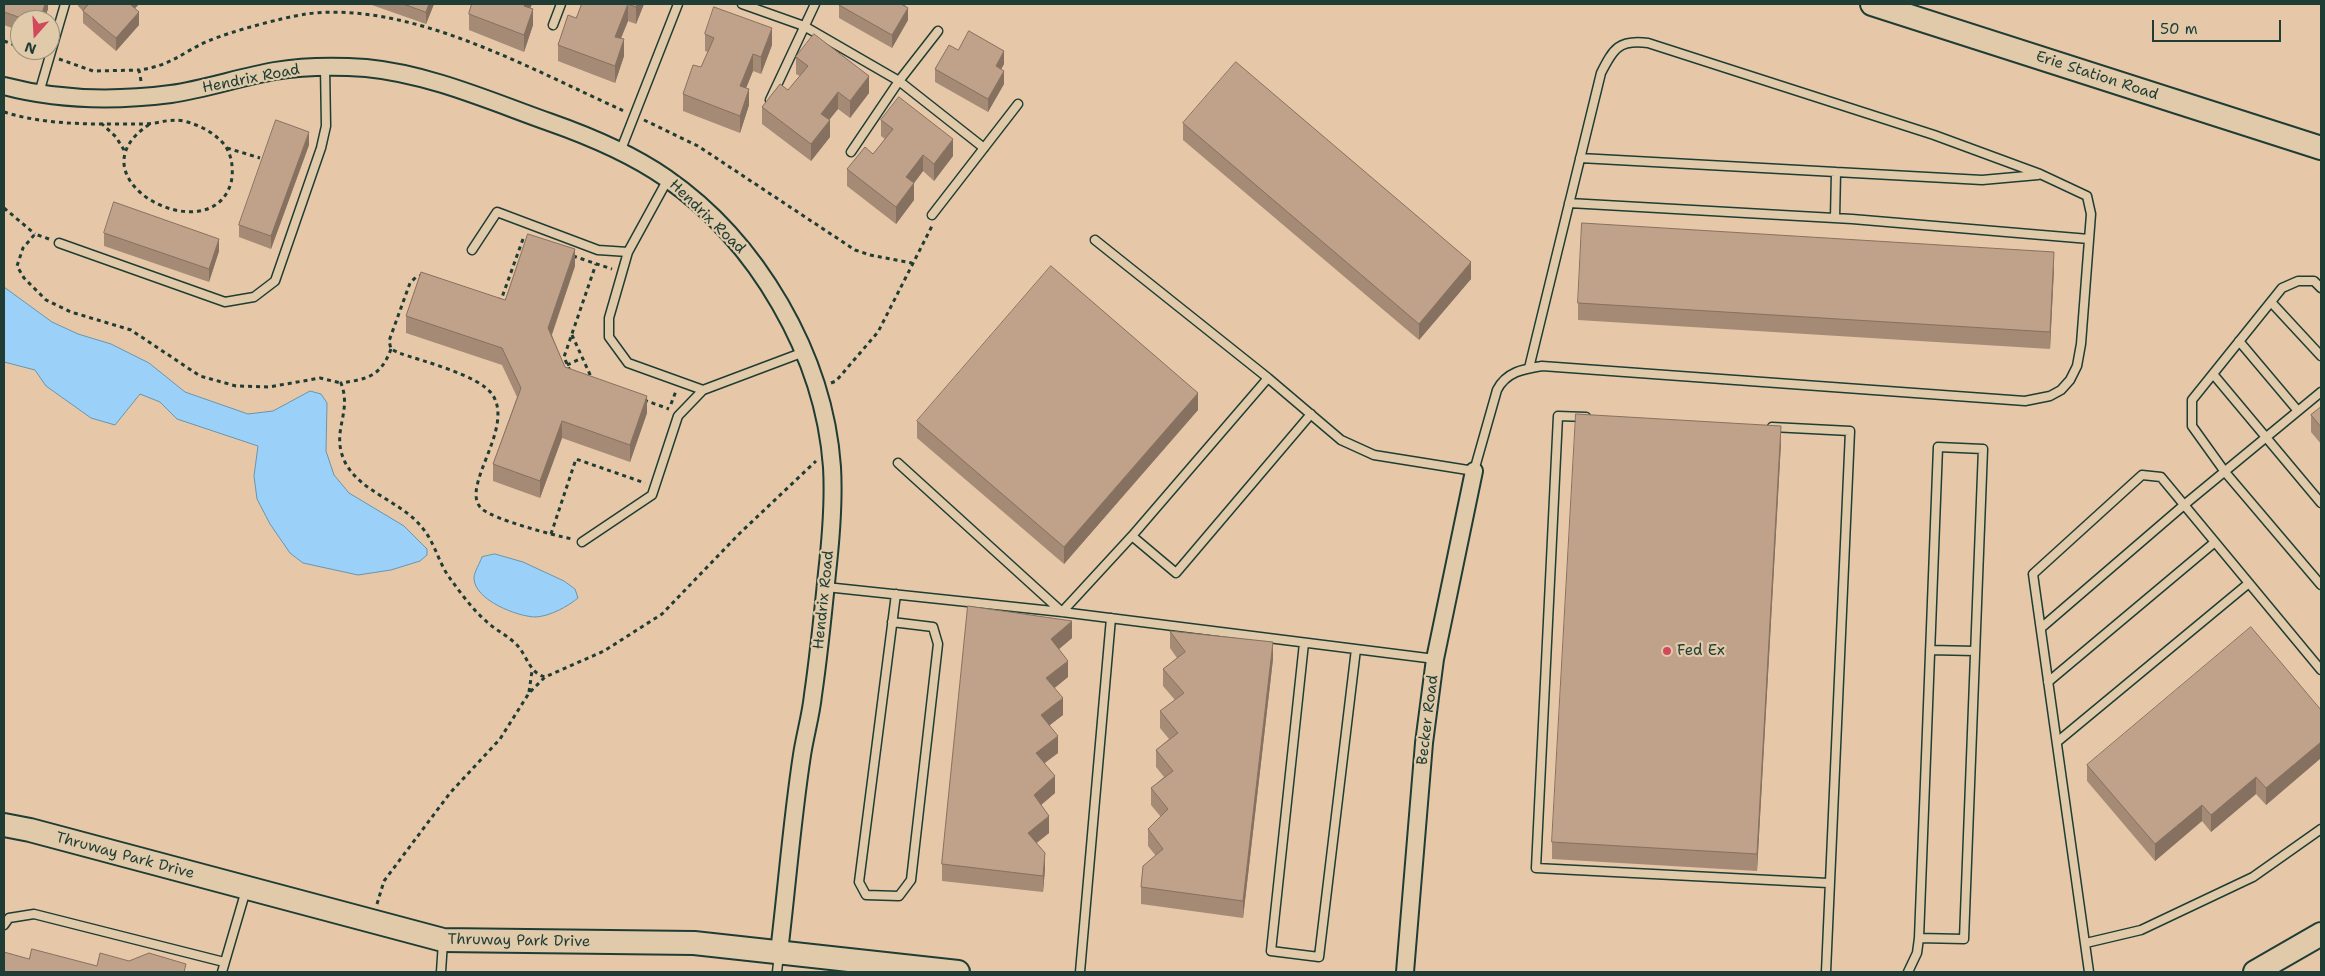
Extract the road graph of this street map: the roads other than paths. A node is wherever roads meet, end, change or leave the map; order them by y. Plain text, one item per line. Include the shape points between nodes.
1 (65, 4) edge
2 (561, 4) edge
3 (678, 4) edge
4 (742, 4) edge
5 (815, 4) edge
6 (1872, 4) edge
7 (553, 25) dead end
8 (804, 26) junction
9 (938, 30) dead end
10 (325, 66) junction
11 (899, 81) junction
12 (4, 86) edge
13 (39, 93) junction
14 (1018, 104) dead end
15 (767, 107) edge
16 (984, 148) junction
17 (2321, 148) edge
18 (620, 152) junction
19 (851, 152) dead end
20 (1580, 158) junction
21 (1836, 172) junction
22 (2040, 174) junction
23 (668, 179) junction
24 (1569, 203) junction
25 (932, 215) road end
26 (1835, 218) junction
27 (1095, 240) dead end
28 (2089, 240) junction
29 (59, 243) road end
30 (472, 250) dead end
31 (628, 252) junction
32 (2321, 288) edge
33 (2270, 302) junction
34 (2239, 342) junction
35 (804, 352) junction
36 (2321, 356) edge
37 (1529, 368) junction
38 (2213, 374) junction
39 (1268, 378) junction
40 (703, 390) junction
41 (2321, 392) edge
42 (2298, 411) junction
43 (1311, 414) junction
44 (1597, 418) edge
45 (1762, 426) edge
46 (2267, 436) junction
47 (898, 463) dead end
48 (1474, 472) junction
49 (2225, 472) junction
50 (2321, 503) edge
51 (2184, 505) junction
52 (1132, 536) junction
53 (582, 542) road end
54 (2215, 542) junction
55 (2249, 583) junction
56 (2321, 585) edge
57 (826, 587) junction
58 (896, 594) junction
59 (1062, 612) junction
60 (1111, 618) junction
61 (892, 622) junction
62 (2041, 628) junction
63 (1304, 642) junction
64 (1356, 649) junction
65 (1930, 650) junction
66 (1975, 651) junction
67 (1435, 659) junction
68 (2321, 670) edge
69 (2048, 682) junction
70 (2057, 742) junction
71 (4, 825) edge
72 (2321, 829) edge
73 (1828, 883) junction
74 (246, 888) junction
75 (4, 925) edge
76 (2321, 934) edge
77 (1919, 938) junction
78 (443, 940) junction
79 (2086, 943) junction
80 (224, 962) junction
81 (778, 962) edge
82 (222, 972) edge
83 (441, 972) edge
84 (958, 972) edge
85 (1080, 972) edge
86 (1404, 972) edge
87 (1826, 972) edge
88 (1908, 972) edge
89 (2089, 972) edge
90 (2254, 972) edge

1 - 13 lane
2 - 7 lane
3 - 18 lane
4 - 8 lane
5 - 8 lane
6 - 17 main road, Erie Station Road
8 - 11 lane
8 - 15 lane
9 - 11 lane
10 - 13 street, Hendrix Road via 275,71 201,88 143,96 109,98
10 - 18 street, Hendrix Road via 415,76 584,134
10 - 29 lane via 326,126 321,148 275,281 254,297 226,302
11 - 16 lane
11 - 19 lane
12 - 13 street, Hendrix Road
14 - 16 lane
16 - 25 lane
18 - 23 street, Hendrix Road
20 - 21 lane
20 - 22 lane via 1605,65 1616,48 1637,41 1934,135
20 - 24 lane
21 - 22 lane via 1982,180
21 - 26 lane
22 - 28 lane via 2087,196
23 - 31 lane
23 - 35 street, Hendrix Road via 744,251 768,282
24 - 26 lane
24 - 37 lane
26 - 28 lane
27 - 39 lane
28 - 37 lane via 2077,366 2061,390 2050,396 2024,401 1542,366
30 - 31 lane via 497,212 598,250
31 - 40 lane via 609,318 609,337 628,363
32 - 33 lane via 2314,281 2298,281 2282,288
33 - 34 lane
33 - 36 lane
34 - 38 lane
34 - 42 lane
35 - 40 lane
35 - 57 street, Hendrix Road via 817,389 830,454 833,498
37 - 48 lane via 1510,374 1496,390
38 - 46 lane
38 - 49 lane via 2192,400 2192,426
39 - 43 lane
39 - 52 lane
40 - 53 lane via 678,416 652,494
41 - 42 lane
42 - 46 lane
43 - 48 lane via 1341,440 1374,455
43 - 52 lane via 1176,573
44 - 73 lane via 1558,416 1536,868
45 - 73 lane via 1850,431
46 - 49 lane
46 - 50 lane
47 - 59 lane
48 - 67 street, Becker Road
49 - 51 lane
49 - 56 lane
51 - 54 lane
51 - 62 lane
51 - 62 lane via 2160,477 2142,475 2033,574
52 - 59 lane
54 - 55 lane
54 - 69 lane
55 - 68 lane
55 - 70 lane
57 - 58 lane
57 - 81 street, Hendrix Road via 813,698 802,754
58 - 59 lane
58 - 61 lane
59 - 60 lane
60 - 63 lane
60 - 85 lane
61 - 61 lane via 859,882 866,895 899,896 911,880 938,644 933,627
62 - 69 lane
63 - 64 lane
63 - 64 lane via 1271,951 1319,957
64 - 67 lane
65 - 66 lane
65 - 66 lane via 1938,447 1983,449
65 - 77 lane
66 - 77 lane via 1964,939
67 - 86 street, Becker Road via 1424,743
69 - 70 lane
70 - 79 lane
71 - 74 main road, Thruway Park Drive
72 - 79 lane via 2253,877 2141,930
73 - 87 lane
74 - 78 main road, Thruway Park Drive
74 - 80 lane
75 - 80 lane via 9,918 34,914
76 - 90 main road
77 - 88 lane via 1917,953
78 - 81 main road, Thruway Park Drive via 694,943
78 - 83 lane
79 - 89 lane
80 - 82 lane
81 - 84 main road, Thruway Park Drive

